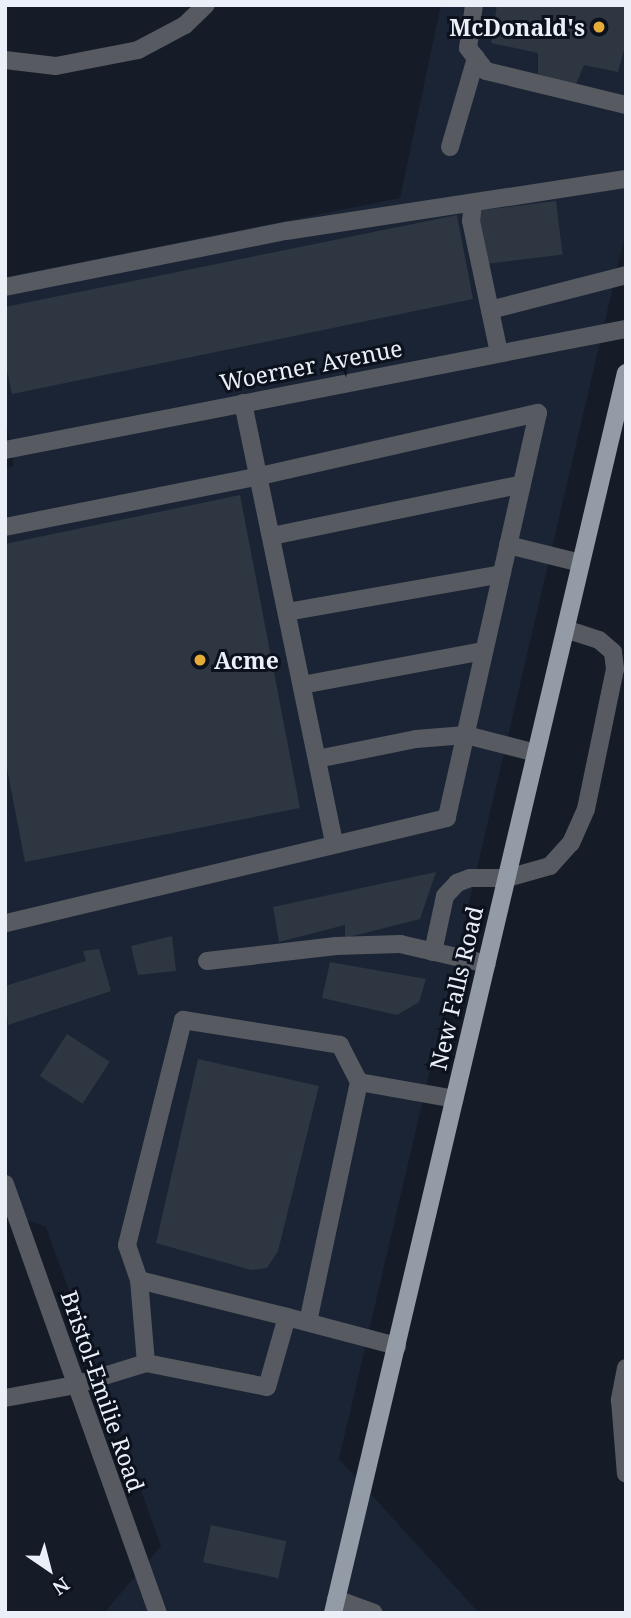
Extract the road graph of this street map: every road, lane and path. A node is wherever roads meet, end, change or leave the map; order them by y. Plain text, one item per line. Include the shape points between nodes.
1 (206, 5) edge
2 (474, 5) edge
3 (477, 58) junction
4 (5, 60) edge
5 (626, 105) edge
6 (450, 147) dead end
7 (626, 179) edge
8 (473, 203) junction
9 (626, 275) edge
10 (5, 287) edge
11 (489, 310) junction
12 (626, 329) edge
13 (499, 353) junction
14 (626, 373) edge
15 (243, 403) junction
16 (5, 450) edge
17 (260, 477) junction
18 (522, 484) junction
19 (5, 527) edge
20 (272, 536) junction
21 (508, 545) junction
22 (581, 563) junction
23 (502, 574) junction
24 (287, 612) junction
25 (566, 629) junction
26 (484, 651) junction
27 (302, 685) junction
28 (466, 735) junction
29 (536, 753) junction
30 (317, 759) junction
31 (334, 844) junction
32 (507, 878) junction
33 (5, 923) edge
34 (433, 952) junction
35 (207, 961) dead end
36 (487, 964) junction
37 (359, 1082) junction
38 (455, 1099) junction
39 (5, 1184) edge
40 (139, 1280) junction
41 (287, 1317) junction
42 (308, 1322) junction
43 (397, 1346) junction
44 (146, 1363) junction
45 (626, 1368) edge
46 (75, 1385) junction
47 (5, 1398) edge
48 (626, 1474) edge
49 (334, 1606) edge
50 (158, 1613) edge
51 (374, 1613) edge

1 - 4 street via 186,25 138,50 56,66
2 - 3 street via 468,48
3 - 5 street via 486,71
3 - 6 street
7 - 8 street
8 - 10 street via 286,230
8 - 11 street via 471,221
9 - 11 street
11 - 13 street
12 - 13 street, Woerner Avenue
13 - 15 street, Woerner Avenue
14 - 22 main road, New Falls Road
15 - 16 street, Woerner Avenue
15 - 17 street
17 - 18 street via 538,413
17 - 19 street
17 - 20 street
18 - 20 street
18 - 21 street
20 - 24 street
21 - 22 street
21 - 23 street
22 - 25 main road, New Falls Road
23 - 24 street
23 - 26 street
24 - 27 street
25 - 29 main road, New Falls Road
25 - 32 street via 599,640 613,652 615,669 586,809 571,843 551,866
26 - 27 street
26 - 28 street
27 - 30 street
28 - 29 street
28 - 30 street via 416,739
28 - 31 street via 447,818
29 - 32 main road, New Falls Road
30 - 31 street
31 - 33 street
32 - 34 street via 470,878 457,883 445,896
32 - 36 main road, New Falls Road
34 - 35 street via 400,944 336,946
34 - 36 street
36 - 38 main road, New Falls Road
37 - 38 street
37 - 40 street via 340,1045 183,1020 127,1245
37 - 42 street
38 - 43 main road, New Falls Road
39 - 46 street, Bristol-Emilie Road
40 - 41 street
40 - 44 street
41 - 42 street
41 - 44 street via 267,1387
42 - 43 street
43 - 49 main road, New Falls Road
44 - 46 street
45 - 48 street via 620,1400
46 - 47 street
46 - 50 street, Bristol-Emilie Road
49 - 51 street

